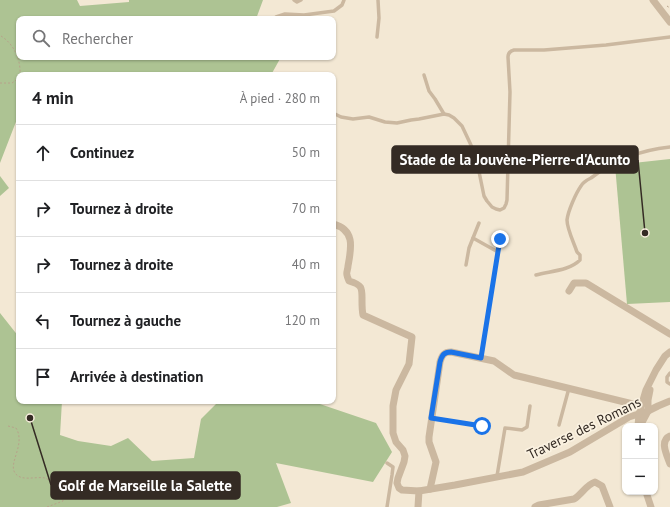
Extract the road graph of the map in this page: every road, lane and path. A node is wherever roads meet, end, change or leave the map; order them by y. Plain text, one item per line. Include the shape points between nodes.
1 (294, 0) edge
2 (301, 0) edge
3 (344, 0) edge
4 (378, 0) edge
5 (653, 0) edge
6 (279, 16) edge
7 (670, 22) edge
8 (1, 36) dead end
9 (377, 37) dead end
10 (670, 37) edge
11 (16, 52) edge
12 (19, 60) edge
13 (20, 72) edge
14 (424, 75) dead end
15 (16, 80) edge
16 (0, 83) edge
17 (336, 114) edge
18 (444, 114) junction
19 (670, 147) edge
20 (479, 223) dead end
21 (336, 225) edge
22 (473, 238) junction
23 (500, 239) dead end
24 (498, 252) junction
25 (466, 265) dead end
26 (536, 275) dead end
27 (569, 291) dead end
28 (670, 334) edge
29 (670, 352) edge
30 (481, 358) junction
31 (670, 373) edge
32 (652, 380) junction
33 (670, 384) edge
34 (569, 388) junction
35 (670, 401) edge
36 (530, 406) dead end
37 (641, 406) junction
38 (648, 411) junction
39 (639, 414) junction
40 (431, 418) junction
41 (639, 423) edge
42 (641, 423) edge
43 (559, 425) dead end
44 (8, 426) dead end
45 (482, 426) dead end
46 (670, 436) edge
47 (387, 463) dead end
48 (670, 464) edge
49 (497, 478) junction
50 (430, 489) junction
51 (419, 490) junction
52 (647, 495) edge
53 (47, 507) edge
54 (387, 507) edge
55 (418, 507) edge
56 (536, 507) edge
57 (610, 507) edge
58 (651, 507) edge

1 - 2 lane
3 - 6 lane via 334,11
4 - 9 lane
5 - 7 street
8 - 11 path
10 - 18 lane via 606,45 511,51 508,54 510,92 507,200 504,208 500,210 492,207 484,196 476,156 462,126 454,118
12 - 13 path
14 - 18 lane via 429,91
15 - 16 path via 12,83
17 - 18 lane via 353,119 369,117 397,123
19 - 26 lane via 641,152 616,162 582,185 567,218 580,260 576,264
20 - 22 lane
21 - 51 street, Traverse des Romans via 348,234 351,247 347,276 349,281 361,287 363,314 412,337 408,364 396,390 393,424 396,442 405,456 397,483 402,490
22 - 24 lane
22 - 25 lane
23 - 24 lane
24 - 30 lane
27 - 28 street via 574,283 586,283
29 - 32 street via 656,370
30 - 34 street via 494,362 514,375
30 - 40 street via 451,352 442,355
31 - 33 lane via 667,377
32 - 37 street
32 - 38 street
34 - 37 street
34 - 43 lane
35 - 38 street, Traverse des Romans
36 - 49 lane via 527,427 522,430 504,428
37 - 39 street
38 - 39 street, Traverse des Romans
38 - 42 street
39 - 41 street
39 - 49 street, Traverse des Romans via 629,417 570,452 523,472
40 - 45 lane
40 - 50 street via 429,442 436,462
44 - 53 path via 16,428 19,433 12,468 14,472 20,477 46,479 52,482 64,498
46 - 48 street via 664,441
47 - 54 lane via 393,467
49 - 50 street, Traverse des Romans
50 - 51 street, Traverse des Romans
51 - 55 street
52 - 58 street
56 - 57 street via 574,499 595,482 602,486

